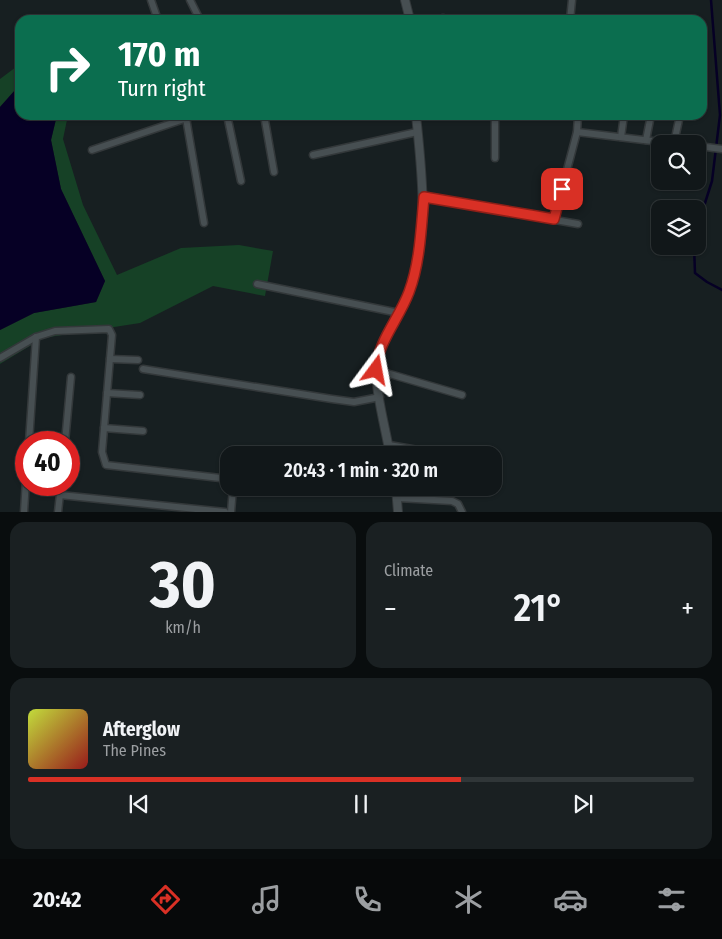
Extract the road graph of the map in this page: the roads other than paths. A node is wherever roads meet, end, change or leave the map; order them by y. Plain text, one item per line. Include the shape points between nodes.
1 (151, 0) edge
2 (190, 0) edge
3 (405, 0) edge
4 (572, 0) edge
5 (156, 15) edge
6 (198, 15) edge
7 (409, 15) edge
8 (570, 15) edge
9 (180, 120) edge
10 (186, 120) edge
11 (228, 120) edge
12 (265, 120) edge
13 (416, 120) edge
14 (495, 120) edge
15 (578, 120) edge
16 (623, 120) edge
17 (649, 120) edge
18 (679, 120) edge
19 (417, 132) junction
20 (577, 132) junction
21 (677, 135) edge
22 (621, 137) junction
23 (646, 140) junction
24 (651, 141) edge
25 (706, 147) edge
26 (721, 149) edge
27 (92, 150) dead end
28 (314, 155) dead end
29 (496, 158) dead end
30 (274, 172) dead end
31 (241, 181) dead end
32 (424, 197) junction
33 (554, 219) junction
34 (204, 223) dead end
35 (578, 224) dead end
36 (257, 284) dead end
37 (398, 312) junction
38 (36, 337) junction
39 (0, 358) edge
40 (110, 359) junction
41 (138, 360) dead end
42 (0, 364) edge
43 (143, 369) dead end
44 (376, 370) junction
45 (71, 377) dead end
46 (107, 393) junction
47 (140, 395) dead end
48 (462, 396) dead end
49 (380, 397) junction
50 (104, 428) junction
51 (30, 431) edge
52 (66, 431) edge
53 (144, 431) dead end
54 (389, 445) joint
55 (395, 446) edge
56 (220, 478) edge
57 (25, 496) edge
58 (60, 496) edge
59 (70, 496) edge
60 (232, 496) edge
61 (398, 498) joint
62 (24, 512) edge
63 (58, 512) edge
64 (225, 512) edge
65 (231, 512) edge
66 (398, 512) edge
67 (462, 512) edge

1 - 5 street
2 - 6 street
3 - 7 street
4 - 8 street
9 - 27 street
10 - 34 street
11 - 31 street
12 - 30 street
13 - 19 street
14 - 29 street
15 - 20 street
16 - 22 street
17 - 23 street
18 - 21 street
19 - 28 street
19 - 32 street
20 - 22 street
20 - 33 street
22 - 23 street
23 - 24 street
25 - 26 street
32 - 33 street
32 - 37 street via 416,264 409,292
33 - 35 street
36 - 37 street
37 - 44 street via 384,340
38 - 39 street
38 - 40 street via 64,330 109,329 112,335
38 - 51 street
39 - 42 street
40 - 41 street
40 - 46 street
43 - 49 street via 354,402
44 - 48 street
44 - 49 street
45 - 52 street
46 - 47 street
46 - 50 street
49 - 54 street
50 - 53 street
50 - 56 street via 102,457 106,465
54 - 55 street
57 - 62 street
58 - 63 street
59 - 64 street
60 - 65 street
61 - 66 street
61 - 67 street via 452,502 458,504

